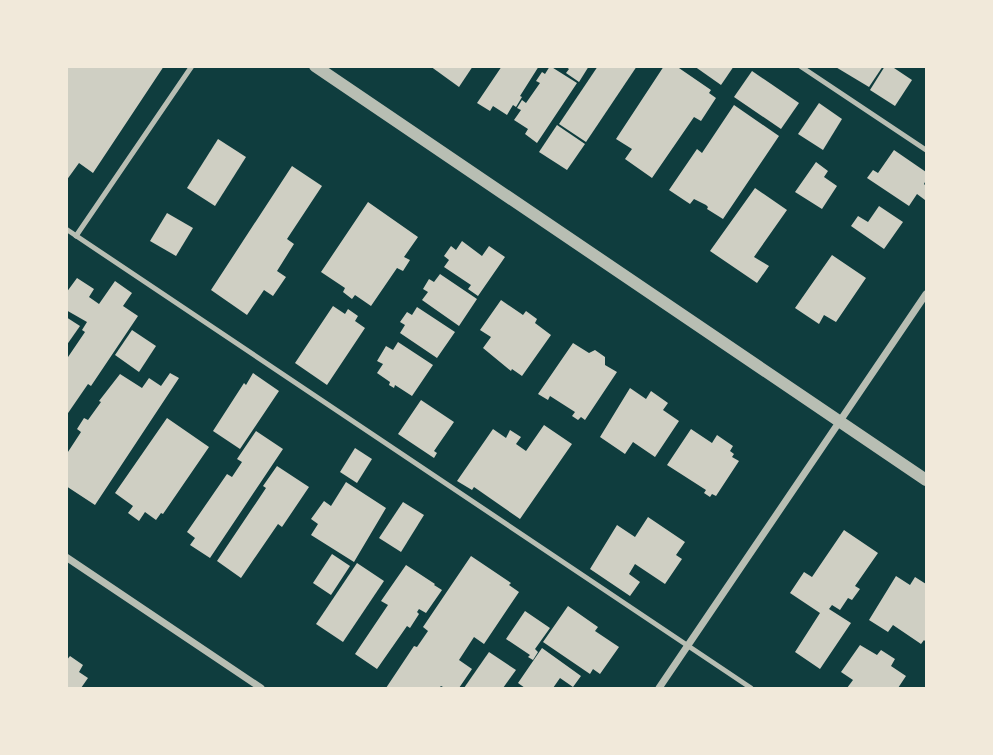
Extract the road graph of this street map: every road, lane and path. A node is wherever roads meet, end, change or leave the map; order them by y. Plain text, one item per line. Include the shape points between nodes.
1 (192, 66) edge
2 (315, 66) edge
3 (800, 66) edge
4 (926, 150) edge
5 (66, 229) edge
6 (76, 236) junction
7 (926, 294) edge
8 (839, 422) junction
9 (926, 480) edge
10 (66, 557) edge
11 (688, 646) junction
12 (261, 688) edge
13 (659, 688) edge
14 (751, 688) edge

1 - 6 lane
2 - 8 street
3 - 4 lane
5 - 6 lane
6 - 11 lane
7 - 8 street
8 - 9 street
8 - 11 street
10 - 12 street
11 - 13 street
11 - 14 lane

